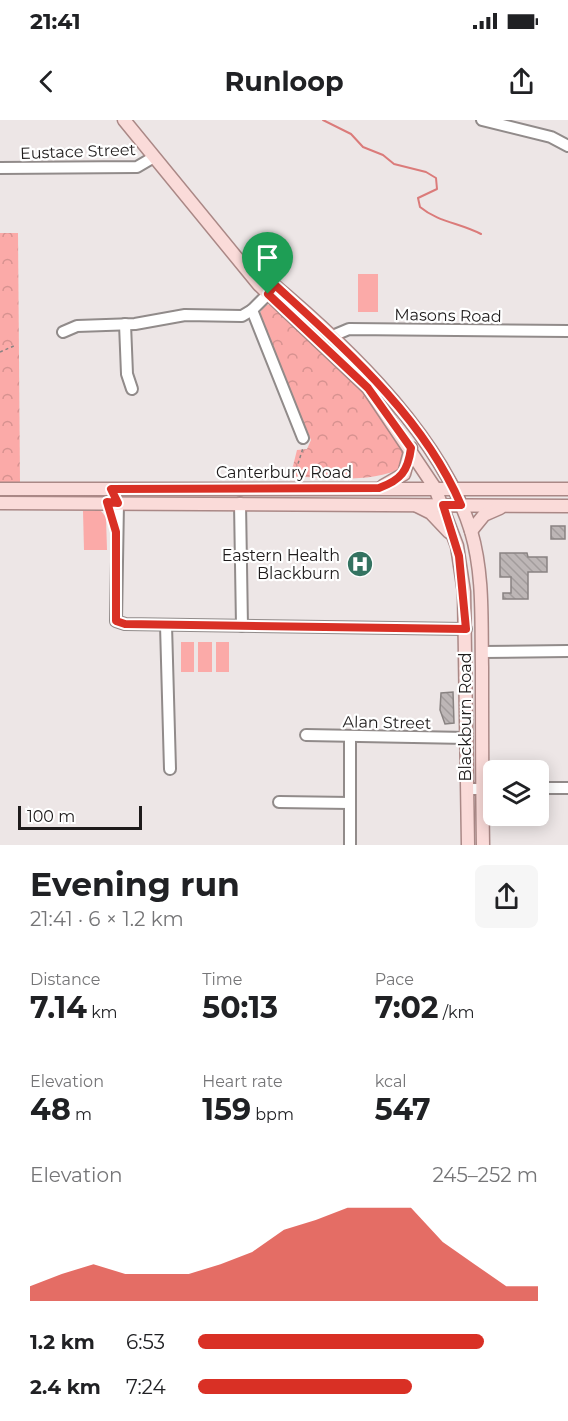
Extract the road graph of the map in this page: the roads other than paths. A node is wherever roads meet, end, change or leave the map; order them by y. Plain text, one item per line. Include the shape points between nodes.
1 (124, 120) edge
2 (482, 120) edge
3 (568, 146) edge
4 (154, 157) junction
5 (0, 168) edge
6 (271, 290) junction
7 (291, 300) junction
8 (252, 310) junction
9 (125, 324) junction
10 (300, 324) junction
11 (568, 331) edge
12 (63, 332) dead end
13 (327, 340) junction
14 (132, 389) dead end
15 (303, 438) road end
16 (411, 448) junction
17 (379, 488) junction
18 (435, 488) junction
19 (453, 488) junction
20 (0, 489) edge
21 (111, 489) junction
22 (568, 489) edge
23 (0, 502) edge
24 (113, 503) junction
25 (240, 503) junction
26 (412, 504) junction
27 (443, 505) junction
28 (461, 505) junction
29 (509, 505) junction
30 (568, 506) edge
31 (471, 531) junction
32 (457, 546) junction
33 (166, 625) junction
34 (242, 626) junction
35 (466, 629) junction
36 (568, 651) edge
37 (482, 652) junction
38 (306, 735) dead end
39 (350, 736) junction
40 (467, 738) junction
41 (487, 760) edge
42 (170, 769) dead end
43 (549, 788) edge
44 (568, 788) edge
45 (467, 789) junction
46 (483, 789) edge
47 (279, 802) dead end
48 (350, 803) junction
49 (485, 826) edge
50 (350, 845) edge
51 (468, 845) edge
52 (483, 845) edge

1 - 4 main road, Blackburn Road
2 - 3 street via 551,137
4 - 5 street, Eustace Street via 137,167
4 - 6 main road, Blackburn Road
6 - 7 main road, Blackburn Road
6 - 8 street
6 - 10 main road, Blackburn Road
7 - 10 main road
7 - 13 main road, Blackburn Road
8 - 9 street via 242,316 185,315
8 - 15 street
9 - 12 street via 86,325
9 - 14 street via 127,374
10 - 13 main road, Blackburn Road
11 - 13 street, Masons Road via 349,328
13 - 16 main road, Blackburn Road
13 - 19 main road, Blackburn Road via 393,400
16 - 17 main road via 404,474
16 - 18 main road, Blackburn Road
17 - 18 main road, Canterbury Road
17 - 21 main road, Canterbury Road
18 - 19 main road, Canterbury Road
18 - 27 main road, Blackburn Road
19 - 22 main road, Canterbury Road
19 - 28 main road, Blackburn Road
20 - 21 main road, Canterbury Road
21 - 24 street
23 - 24 main road, Canterbury Road
24 - 25 main road, Canterbury Road
24 - 33 street via 116,621
25 - 26 main road, Canterbury Road
25 - 34 street
26 - 27 main road, Canterbury Road
26 - 32 main road via 440,521
27 - 28 main road, Canterbury Road
27 - 32 main road, Blackburn Road
28 - 29 main road, Canterbury Road
28 - 31 main road, Blackburn Road
29 - 30 main road, Canterbury Road
29 - 31 main road via 491,510
31 - 37 main road, Blackburn Road via 480,577
32 - 35 main road, Blackburn Road
33 - 34 street
33 - 42 street
34 - 35 street
35 - 40 main road, Blackburn Road
36 - 37 street
37 - 41 main road, Blackburn Road
38 - 39 street, Alan Street
39 - 40 street, Alan Street
39 - 48 street
40 - 45 main road, Blackburn Road
43 - 44 street
45 - 46 street
45 - 51 main road, Blackburn Road
47 - 48 street
48 - 50 street
49 - 52 main road, Blackburn Road

